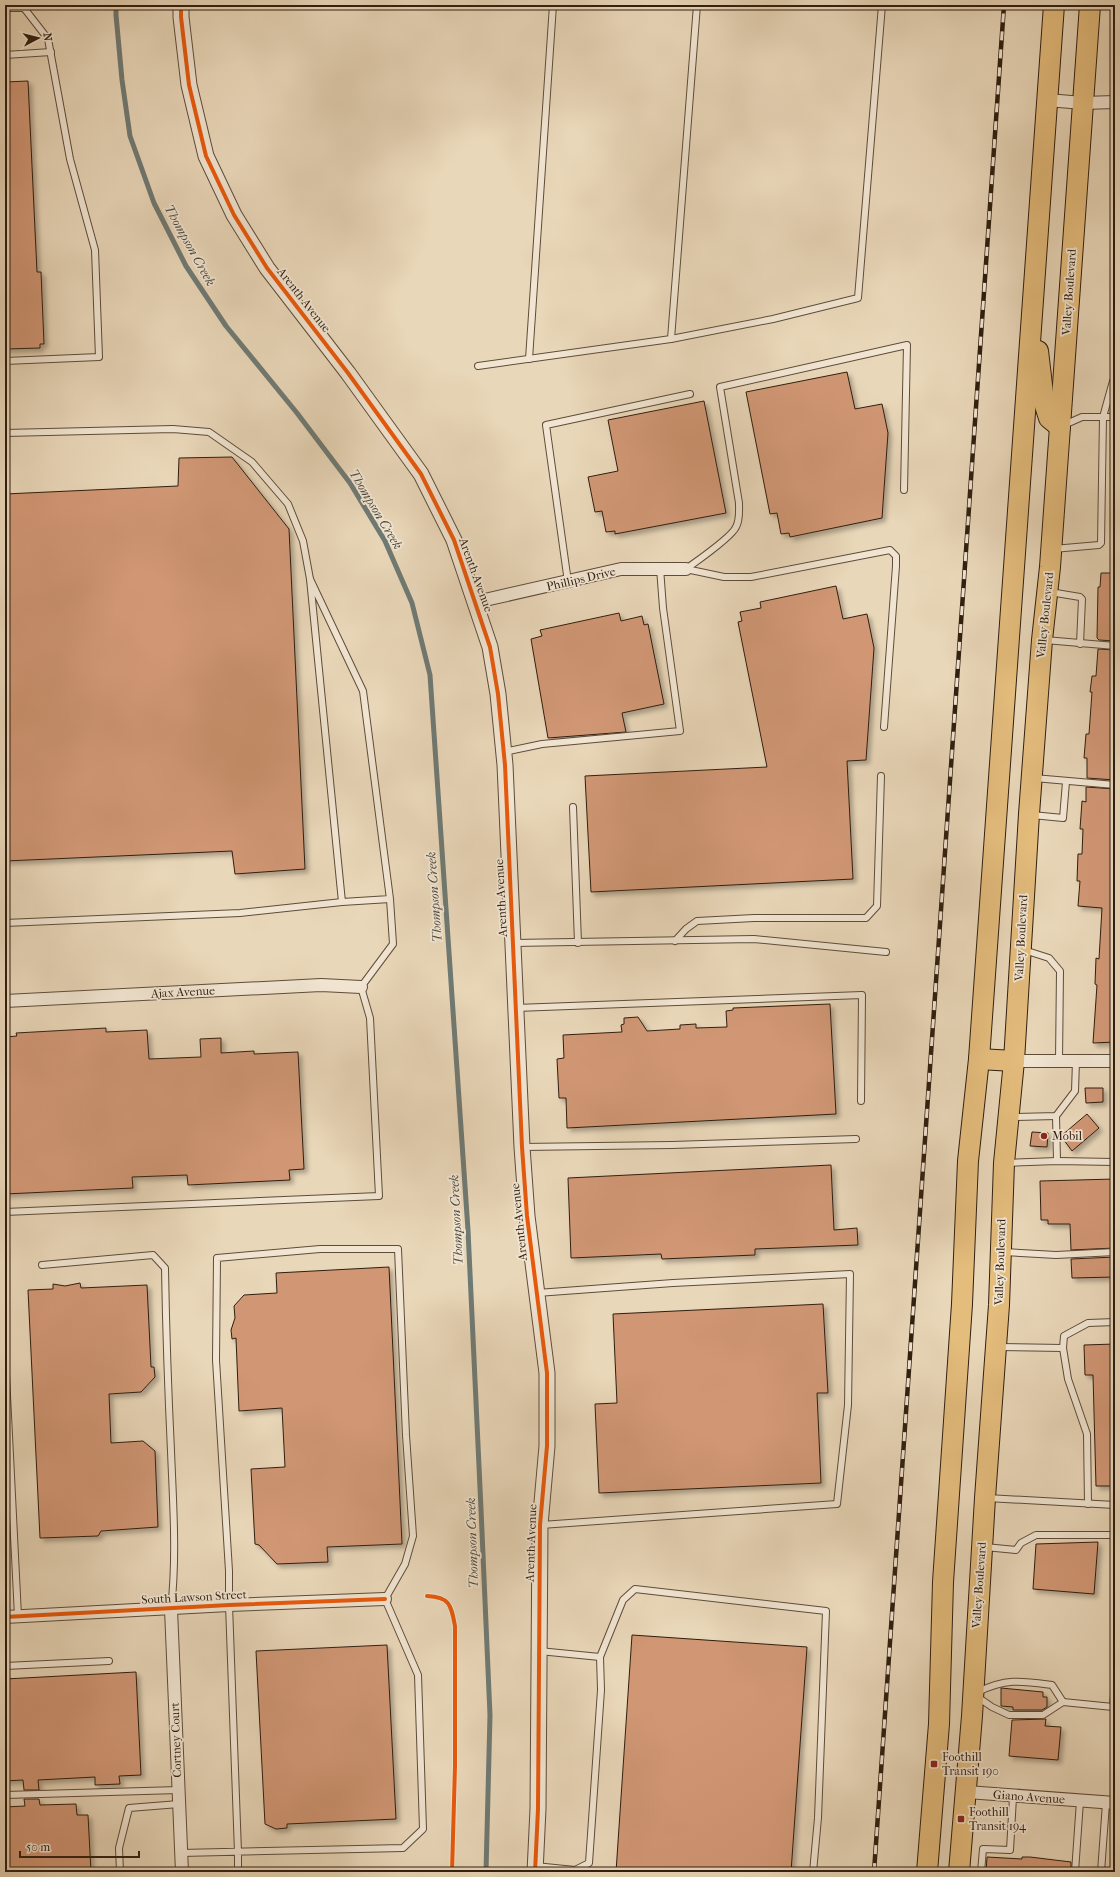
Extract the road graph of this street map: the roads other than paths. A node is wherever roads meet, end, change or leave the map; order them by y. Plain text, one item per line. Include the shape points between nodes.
1 (181, 5) edge
2 (553, 5) edge
3 (698, 5) edge
4 (882, 5) edge
5 (1054, 5) edge
6 (1090, 5) edge
7 (5, 8) edge
8 (51, 52) junction
9 (5, 55) edge
10 (1047, 100) junction
11 (1115, 102) edge
12 (1083, 103) junction
13 (1033, 305) junction
14 (671, 339) junction
15 (528, 359) junction
16 (5, 361) edge
17 (478, 366) dead end
18 (1115, 381) edge
19 (690, 394) dead end
20 (1115, 416) edge
21 (1103, 417) junction
22 (1060, 427) junction
23 (5, 433) edge
24 (904, 490) dead end
25 (1051, 549) junction
26 (660, 568) junction
27 (686, 569) junction
28 (310, 579) junction
29 (568, 582) junction
30 (1047, 591) junction
31 (476, 602) junction
32 (1042, 640) junction
33 (1080, 644) junction
34 (1115, 646) edge
35 (884, 727) dead end
36 (504, 752) junction
37 (881, 776) dead end
38 (1032, 778) junction
39 (1066, 782) junction
40 (1115, 784) edge
41 (573, 808) dead end
42 (1029, 814) junction
43 (390, 899) junction
44 (342, 902) junction
45 (5, 923) edge
46 (675, 941) junction
47 (513, 943) junction
48 (578, 943) junction
49 (1021, 950) junction
50 (886, 952) dead end
51 (361, 987) junction
52 (5, 1001) edge
53 (516, 1008) junction
54 (979, 1059) junction
55 (1014, 1061) junction
56 (1059, 1061) junction
57 (1076, 1061) junction
58 (1115, 1061) edge
59 (861, 1101) dead end
60 (1056, 1116) junction
61 (1008, 1117) junction
62 (856, 1139) dead end
63 (1115, 1140) edge
64 (522, 1147) junction
65 (1057, 1161) junction
66 (1004, 1163) junction
67 (5, 1212) edge
68 (1001, 1252) junction
69 (1115, 1252) edge
70 (42, 1265) dead end
71 (537, 1293) junction
72 (1115, 1322) edge
73 (996, 1347) junction
74 (1063, 1348) junction
75 (5, 1355) edge
76 (985, 1498) junction
77 (1088, 1504) junction
78 (1115, 1505) edge
79 (540, 1525) junction
80 (1115, 1546) edge
81 (982, 1547) junction
82 (385, 1599) junction
83 (229, 1605) junction
84 (171, 1609) junction
85 (18, 1616) junction
86 (5, 1617) edge
87 (539, 1651) junction
88 (600, 1657) junction
89 (109, 1661) dead end
90 (5, 1666) edge
91 (1115, 1683) edge
92 (973, 1694) junction
93 (1063, 1702) junction
94 (934, 1788) junction
95 (178, 1790) junction
96 (967, 1792) junction
97 (5, 1795) edge
98 (1013, 1797) junction
99 (1080, 1801) junction
100 (1110, 1803) edge
101 (179, 1804) junction
102 (238, 1852) junction
103 (181, 1853) junction
104 (535, 1869) edge
105 (575, 1871) edge
106 (120, 1872) edge
107 (182, 1872) edge
108 (238, 1872) edge
109 (813, 1872) edge
110 (928, 1872) edge
111 (959, 1872) edge
112 (981, 1872) edge
113 (1075, 1872) edge
114 (1101, 1872) edge

1 - 31 street, Arenth Avenue via 190,85 206,156 234,215 267,268 421,474 454,540
2 - 15 lane
3 - 14 lane
4 - 14 lane via 858,298 773,319
5 - 10 main road
6 - 12 main road, Valley Boulevard
7 - 8 lane via 24,8 48,39
8 - 9 lane
8 - 16 lane via 70,159 95,250 99,357
10 - 12 street
10 - 13 main road
11 - 12 street
12 - 22 main road, Valley Boulevard
13 - 22 main road via 1044,402 1049,418
13 - 54 main road
14 - 15 lane
15 - 17 lane
18 - 21 lane
19 - 29 lane via 546,425
20 - 21 lane
21 - 22 lane via 1082,417
21 - 25 lane via 1101,543
22 - 25 main road, Valley Boulevard
23 - 28 lane via 173,429 209,432 252,462 288,504 303,541
24 - 27 lane via 907,345 720,387 739,503 739,517 736,528 729,536
25 - 30 main road, Valley Boulevard
26 - 27 street, Phillips Drive
26 - 29 street, Phillips Drive via 621,569
26 - 36 lane via 680,731 542,744
27 - 35 lane via 724,577 751,577 890,550 896,556 896,566
28 - 43 lane via 363,691
28 - 44 lane
29 - 31 street, Phillips Drive
30 - 32 main road, Valley Boulevard
30 - 33 lane via 1082,599
31 - 36 street, Arenth Avenue via 490,647
32 - 33 lane
32 - 38 main road, Valley Boulevard
33 - 34 lane
36 - 47 street, Arenth Avenue
37 - 46 lane via 877,906 866,918 697,921
38 - 39 lane
38 - 42 main road, Valley Boulevard
39 - 40 lane
39 - 42 lane via 1063,818
41 - 48 lane
42 - 49 main road, Valley Boulevard
43 - 44 lane
43 - 51 lane via 394,944
44 - 45 lane via 240,913
46 - 48 lane
46 - 50 lane via 754,939
47 - 48 lane
47 - 53 street, Arenth Avenue
49 - 55 main road, Valley Boulevard
49 - 56 lane via 1049,958 1060,971
51 - 52 street, Ajax Avenue via 321,984
51 - 67 lane via 370,1018 379,1196
53 - 59 lane via 862,995
53 - 64 street, Arenth Avenue
54 - 55 main road
54 - 94 main road via 968,1161
55 - 56 street
55 - 61 main road, Valley Boulevard
56 - 57 street
57 - 58 street
57 - 60 lane via 1075,1091
60 - 61 lane
60 - 65 lane
61 - 66 main road, Valley Boulevard
62 - 64 lane via 672,1146
63 - 65 lane via 1114,1162
64 - 71 street, Arenth Avenue via 527,1216
65 - 66 lane
66 - 68 main road, Valley Boulevard
68 - 69 lane via 1056,1255
68 - 73 main road, Valley Boulevard
70 - 84 lane via 153,1255 165,1268 174,1526
71 - 79 street, Arenth Avenue via 547,1373 547,1446
71 - 79 lane via 850,1274 848,1404 837,1504
72 - 74 lane via 1088,1323 1064,1336
73 - 74 lane
73 - 76 main road, Valley Boulevard
74 - 77 lane via 1068,1379 1087,1434
75 - 85 lane
76 - 77 lane
76 - 81 main road, Valley Boulevard
77 - 78 lane
79 - 87 street, Arenth Avenue
80 - 81 lane via 1114,1535 1036,1535 1021,1543 1016,1550
81 - 92 main road, Valley Boulevard
82 - 83 street, South Lawson Street
82 - 83 lane via 405,1564 413,1536 398,1249 320,1249 217,1258 216,1360
82 - 102 lane via 418,1675 423,1829 403,1848
83 - 84 street, South Lawson Street
83 - 102 lane
84 - 85 street, South Lawson Street
84 - 95 street, Cortney Court
85 - 86 street, South Lawson Street
87 - 88 lane
87 - 104 street, Arenth Avenue
88 - 105 lane via 601,1690 589,1863
88 - 109 lane via 624,1600 635,1589 826,1611 818,1818
89 - 90 lane
91 - 93 lane via 1113,1707
92 - 93 lane via 1009,1715 1043,1715
92 - 93 lane via 993,1684 1018,1680 1052,1685
92 - 96 main road, Valley Boulevard
94 - 96 main road
94 - 110 main road
95 - 97 lane
95 - 101 street, Cortney Court
96 - 98 street, Giano Avenue
96 - 111 main road, Valley Boulevard
98 - 99 street, Giano Avenue
98 - 112 lane via 1010,1850 983,1849
99 - 100 street, Giano Avenue
99 - 113 lane
100 - 114 lane
101 - 103 street, Cortney Court
101 - 106 lane via 129,1808 119,1848
102 - 103 lane
102 - 108 lane
103 - 107 street, Cortney Court
104 - 105 lane

